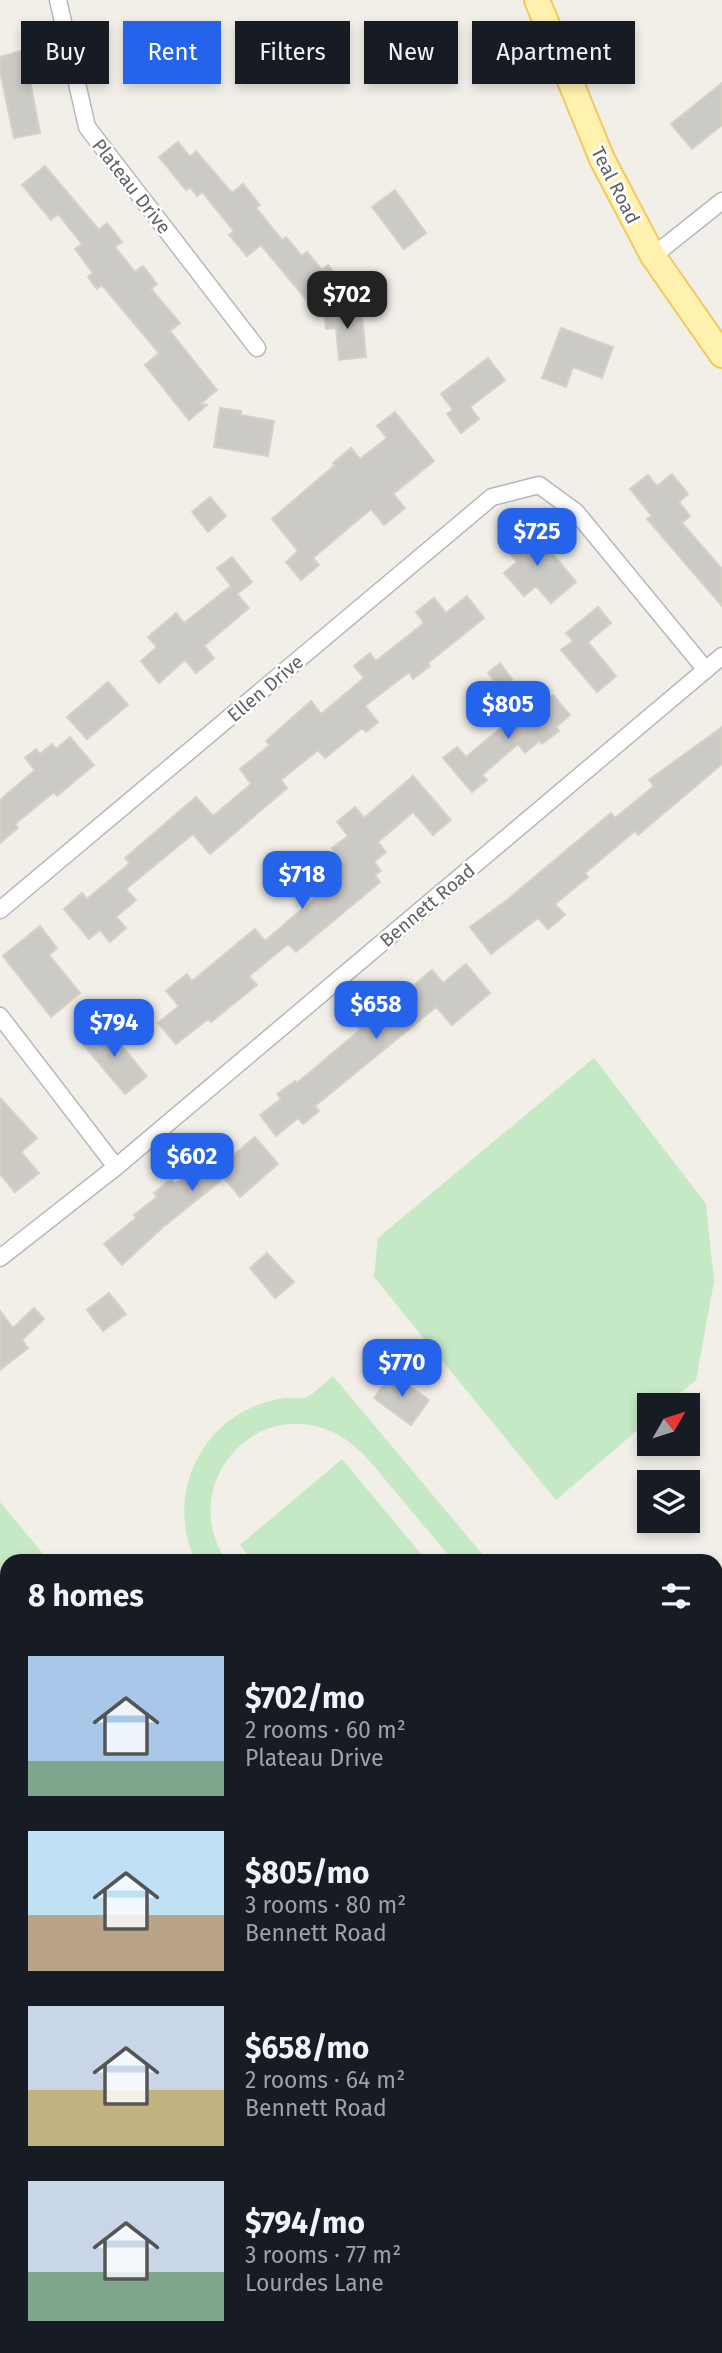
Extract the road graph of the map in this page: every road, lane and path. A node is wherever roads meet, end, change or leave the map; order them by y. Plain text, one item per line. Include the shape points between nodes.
1 (58, 0) edge
2 (537, 0) edge
3 (722, 201) edge
4 (653, 256) junction
5 (257, 348) dead end
6 (722, 355) edge
7 (722, 656) edge
8 (706, 670) junction
9 (0, 910) edge
10 (0, 1016) edge
11 (116, 1167) junction
12 (0, 1258) edge

1 - 5 street, Plateau Drive via 87,127
2 - 4 main road, Teal Road via 602,159
3 - 4 street
4 - 6 main road, Teal Road
7 - 8 street, Bennett Road
8 - 9 street, Ellen Drive via 576,512 539,485 492,497
8 - 11 street, Bennett Road
10 - 11 street
11 - 12 street, Bennett Road

